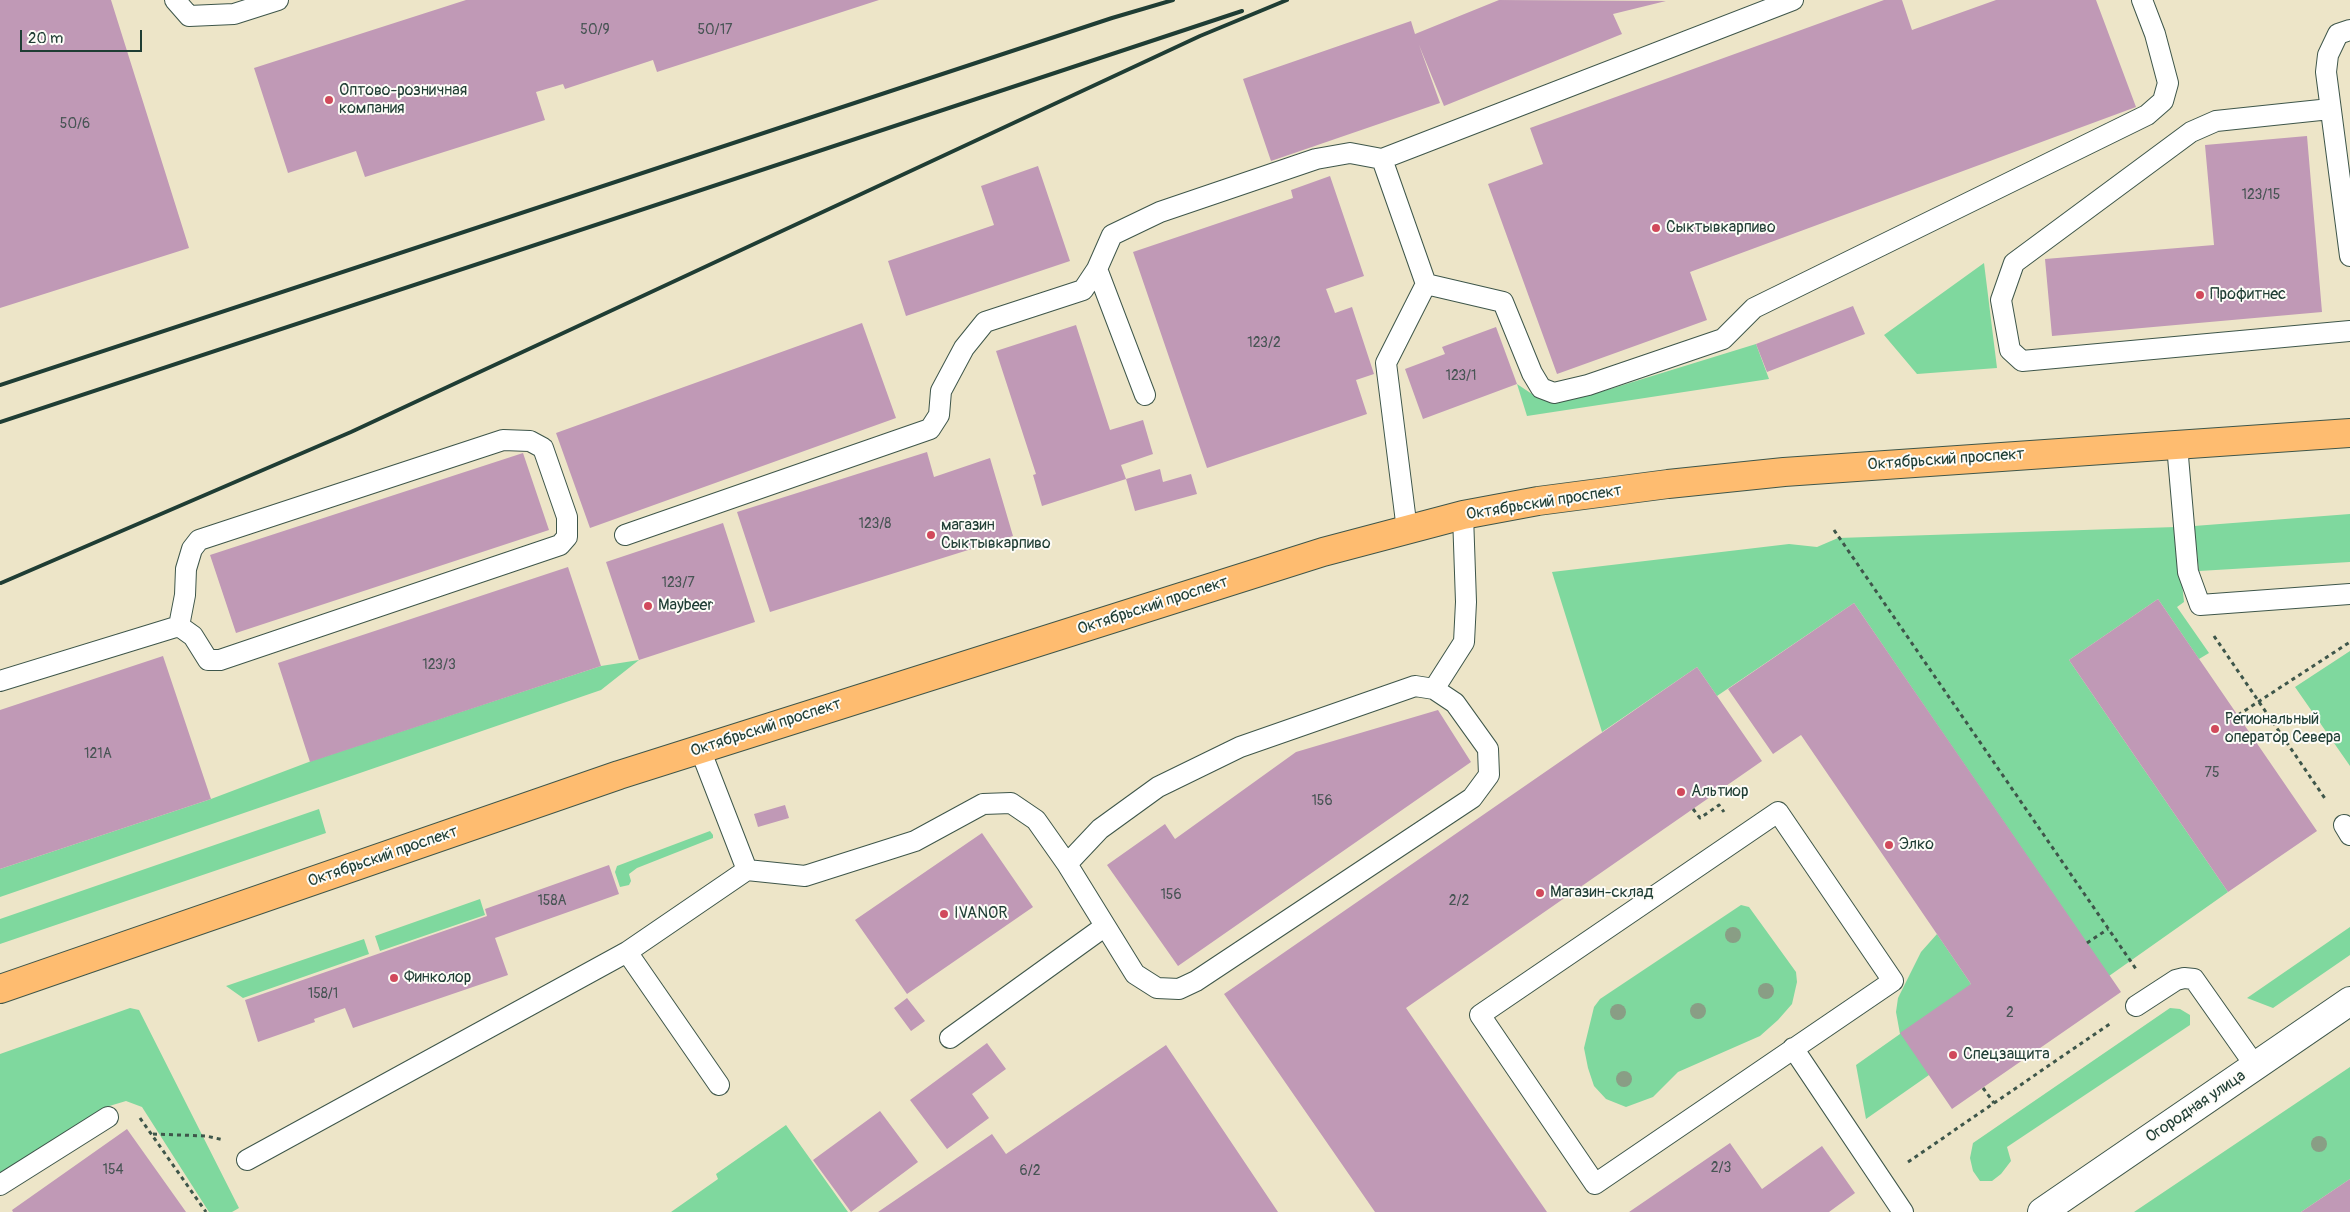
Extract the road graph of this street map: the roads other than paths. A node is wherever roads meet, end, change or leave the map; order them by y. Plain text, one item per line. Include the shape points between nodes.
1 (175, 0) edge
2 (278, 0) edge
3 (1793, 0) edge
4 (2142, 0) edge
5 (2350, 30) edge
6 (2330, 109) junction
7 (1382, 159) junction
8 (2350, 256) edge
9 (1096, 269) junction
10 (1426, 284) junction
11 (2350, 331) edge
12 (1145, 395) dead end
13 (2350, 433) edge
14 (2176, 445) junction
15 (1463, 515) junction
16 (1407, 530) junction
17 (625, 535) dead end
18 (2350, 594) edge
19 (179, 626) junction
20 (0, 682) edge
21 (1434, 689) junction
22 (700, 748) junction
23 (1067, 864) junction
24 (746, 870) junction
25 (1104, 926) junction
26 (627, 952) junction
27 (0, 989) edge
28 (2350, 1002) edge
29 (2136, 1006) road end
30 (950, 1038) dead end
31 (1793, 1048) junction
32 (2256, 1067) junction
33 (719, 1086) dead end
34 (108, 1117) road end
35 (248, 1160) road end
36 (0, 1185) edge
37 (1903, 1212) edge
38 (2042, 1212) edge

1 - 2 lane via 189,16 234,14
3 - 7 lane
4 - 10 lane via 2168,83 2163,101 2147,115 1754,308 1723,340 1588,385 1554,393 1541,388 1503,302
5 - 6 lane via 2338,34 2328,55 2326,72
6 - 8 lane
6 - 11 lane via 2216,121 2191,132 2014,263 2001,300 2010,350 2022,361
7 - 9 lane via 1350,153 1316,159 1160,212 1112,235
7 - 10 lane
9 - 12 lane
9 - 17 lane via 1083,290 985,322 964,348 941,391 939,415 930,429
10 - 16 lane via 1386,363
13 - 14 main road, Октябрьский проспект
14 - 15 main road, Октябрьский проспект via 1784,472 1566,498
14 - 18 lane via 2188,572 2200,605
15 - 16 main road, Октябрьский проспект
15 - 21 lane via 1464,642
16 - 22 main road, Октябрьский проспект via 1323,552
19 - 19 lane via 193,636 208,660 220,660 560,545 567,537 567,517 543,448 530,441 504,440 199,540 186,569
19 - 20 lane
21 - 23 lane via 1415,686 1232,751 1158,787 1100,829
21 - 25 lane via 1455,703 1488,750 1490,775 1472,798 1196,981 1179,989 1156,988 1135,974
22 - 24 lane
22 - 27 main road, Октябрьский проспект
23 - 24 lane via 1036,820 1011,803 983,804 915,841 805,876
23 - 25 lane
24 - 26 lane
25 - 30 lane
26 - 33 lane
26 - 35 lane
28 - 32 street, Огородная улица
29 - 32 lane via 2176,980 2194,979
31 - 31 lane via 1893,981 1778,812 1480,1015 1595,1184
31 - 37 lane
32 - 38 street, Огородная улица
34 - 36 lane

